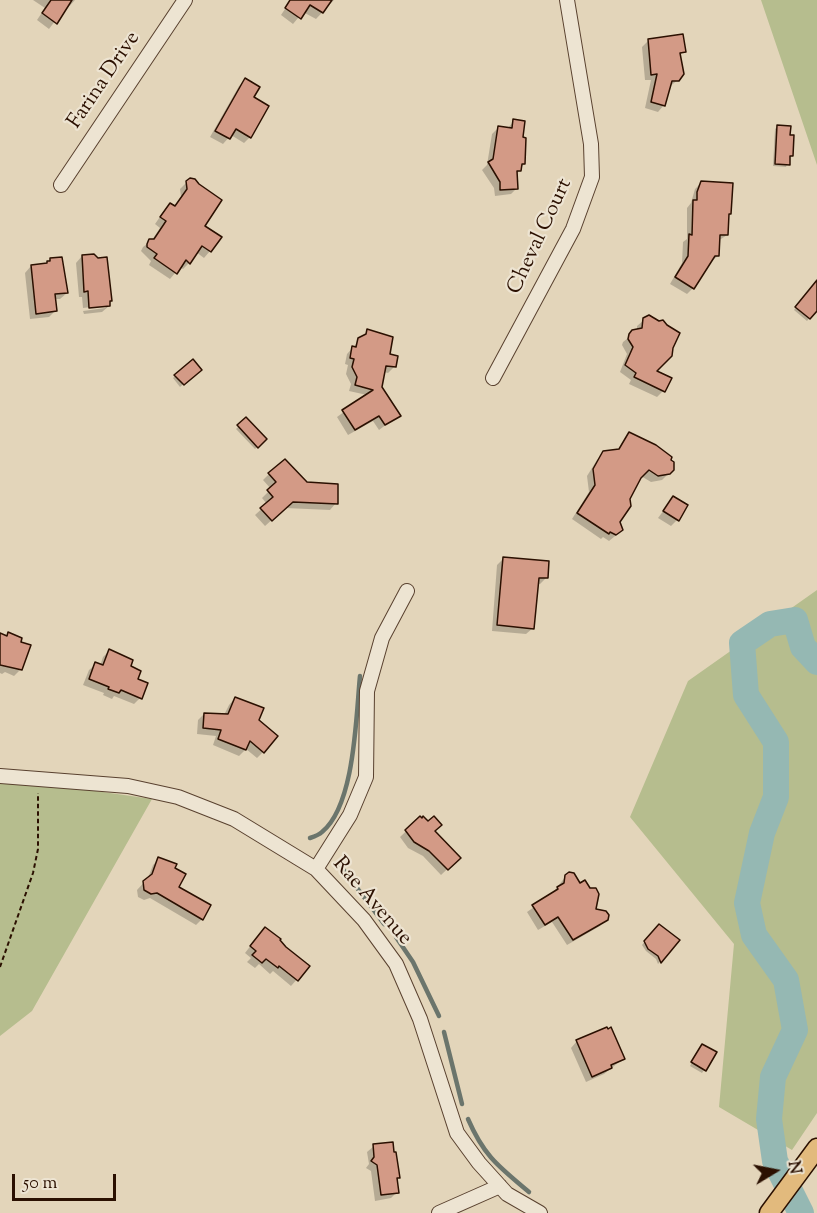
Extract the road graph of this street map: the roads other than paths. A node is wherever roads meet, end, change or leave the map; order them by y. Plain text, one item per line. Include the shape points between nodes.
1 (185, 0) edge
2 (567, 0) edge
3 (61, 185) dead end
4 (493, 378) dead end
5 (406, 591) dead end
6 (0, 776) edge
7 (316, 869) junction
8 (817, 1148) edge
9 (500, 1186) junction
10 (773, 1208) edge
11 (439, 1213) edge
12 (540, 1213) edge

1 - 3 street, Farina Drive
2 - 4 street, Cheval Court via 591,144 592,177 573,229
5 - 7 street via 382,638 367,691 366,777 350,815
6 - 7 street, Rae Avenue via 128,786 178,797 234,819
7 - 9 street, Rae Avenue via 364,920 396,964 420,1019 457,1133
8 - 10 main road
9 - 11 street
9 - 12 street, Rae Avenue

